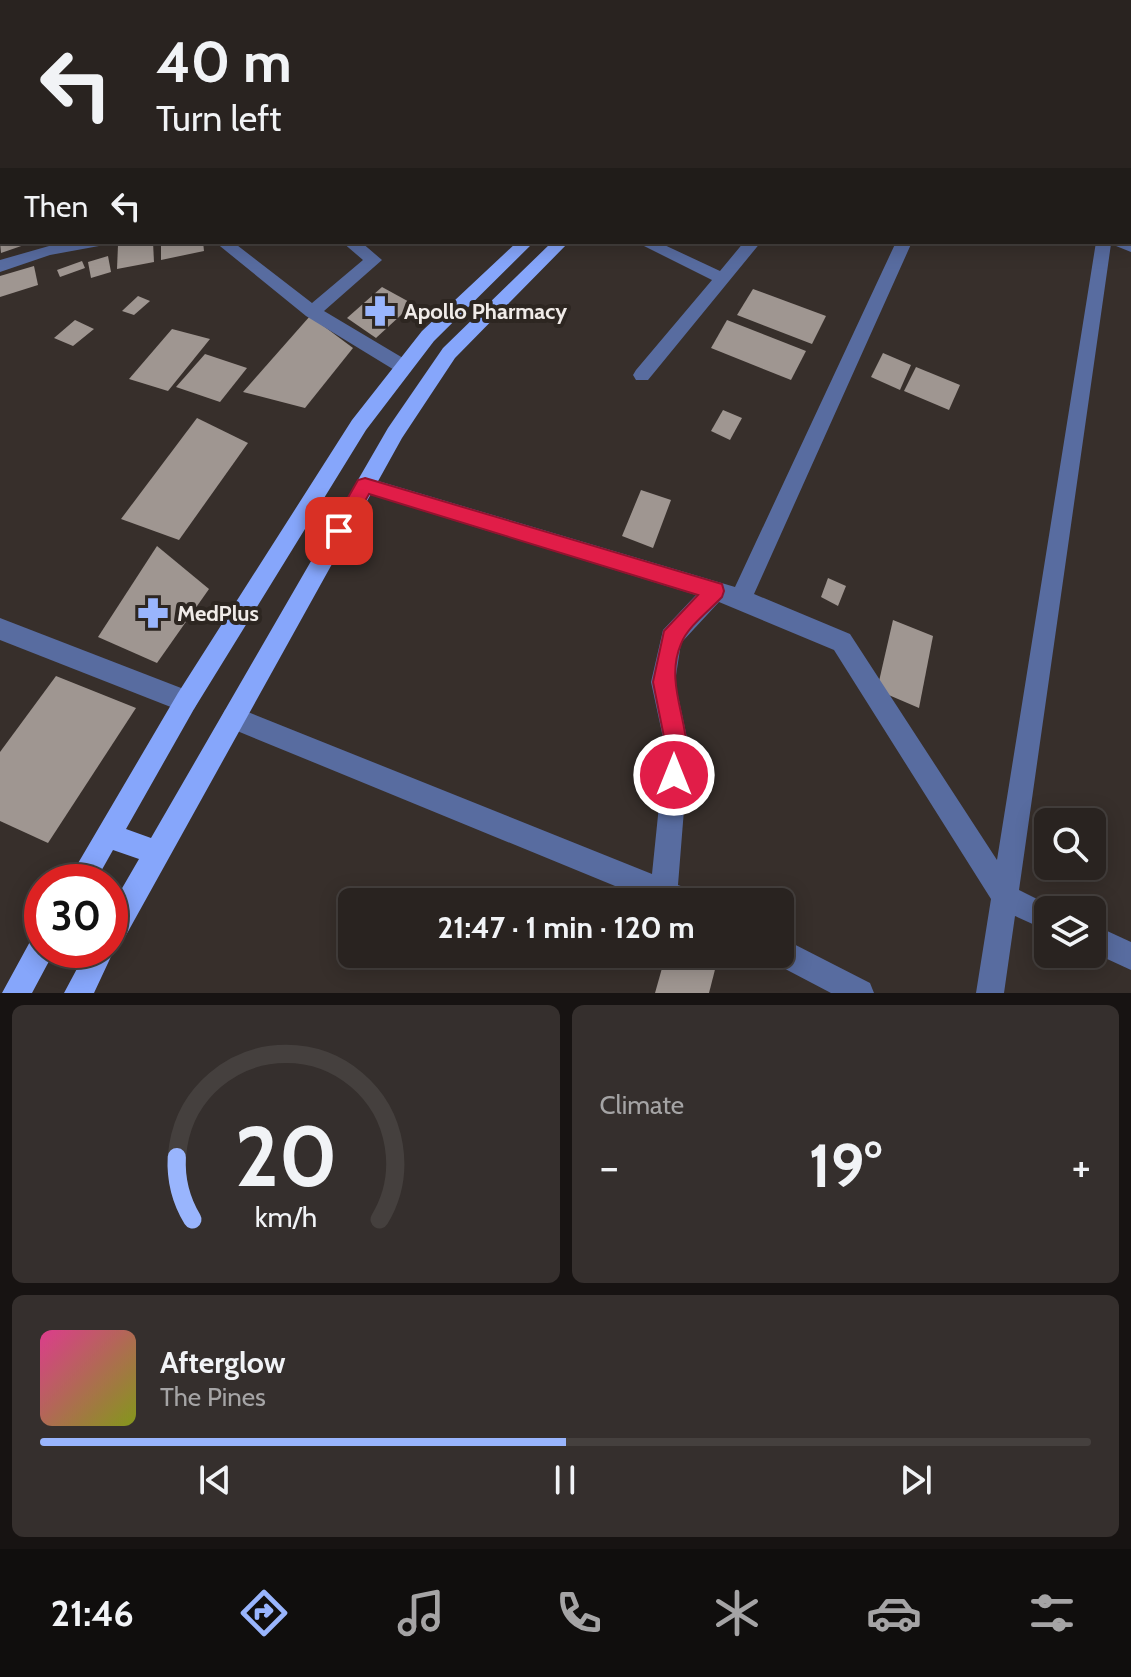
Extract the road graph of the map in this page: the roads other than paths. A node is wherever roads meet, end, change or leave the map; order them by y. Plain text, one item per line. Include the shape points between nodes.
1 (82, 244) edge
2 (226, 244) edge
3 (353, 244) edge
4 (524, 244) edge
5 (559, 244) edge
6 (648, 244) edge
7 (751, 244) edge
8 (903, 244) edge
9 (1104, 244) edge
10 (0, 266) edge
11 (722, 278) junction
12 (312, 312) junction
13 (402, 366) junction
14 (642, 375) dead end
15 (365, 485) junction
16 (715, 591) junction
17 (741, 599) junction
18 (0, 629) edge
19 (186, 701) junction
20 (233, 718) junction
21 (107, 835) junction
22 (157, 853) junction
23 (90, 864) edge
24 (659, 888) edge
25 (664, 888) edge
26 (1005, 897) junction
27 (128, 904) edge
28 (1034, 910) edge
29 (1106, 944) edge
30 (1131, 956) edge
31 (794, 958) edge
32 (30, 968) edge
33 (92, 968) edge
34 (16, 993) edge
35 (78, 993) edge
36 (860, 993) edge
37 (990, 993) edge

1 - 10 street
2 - 12 street
3 - 12 street via 374,260
4 - 13 main road
5 - 15 main road via 449,353
6 - 11 street
7 - 11 street
8 - 17 street
9 - 26 street
11 - 14 street
12 - 13 street
13 - 19 main road via 359,425
15 - 16 street
15 - 20 main road
16 - 17 street
16 - 25 street via 671,638 663,682 677,747
17 - 26 street via 842,642
18 - 19 street
19 - 21 main road
20 - 22 main road
20 - 24 street
21 - 22 main road
21 - 23 main road
22 - 27 main road
26 - 28 street
26 - 37 street
29 - 30 street
31 - 36 street
32 - 34 main road
33 - 35 main road

